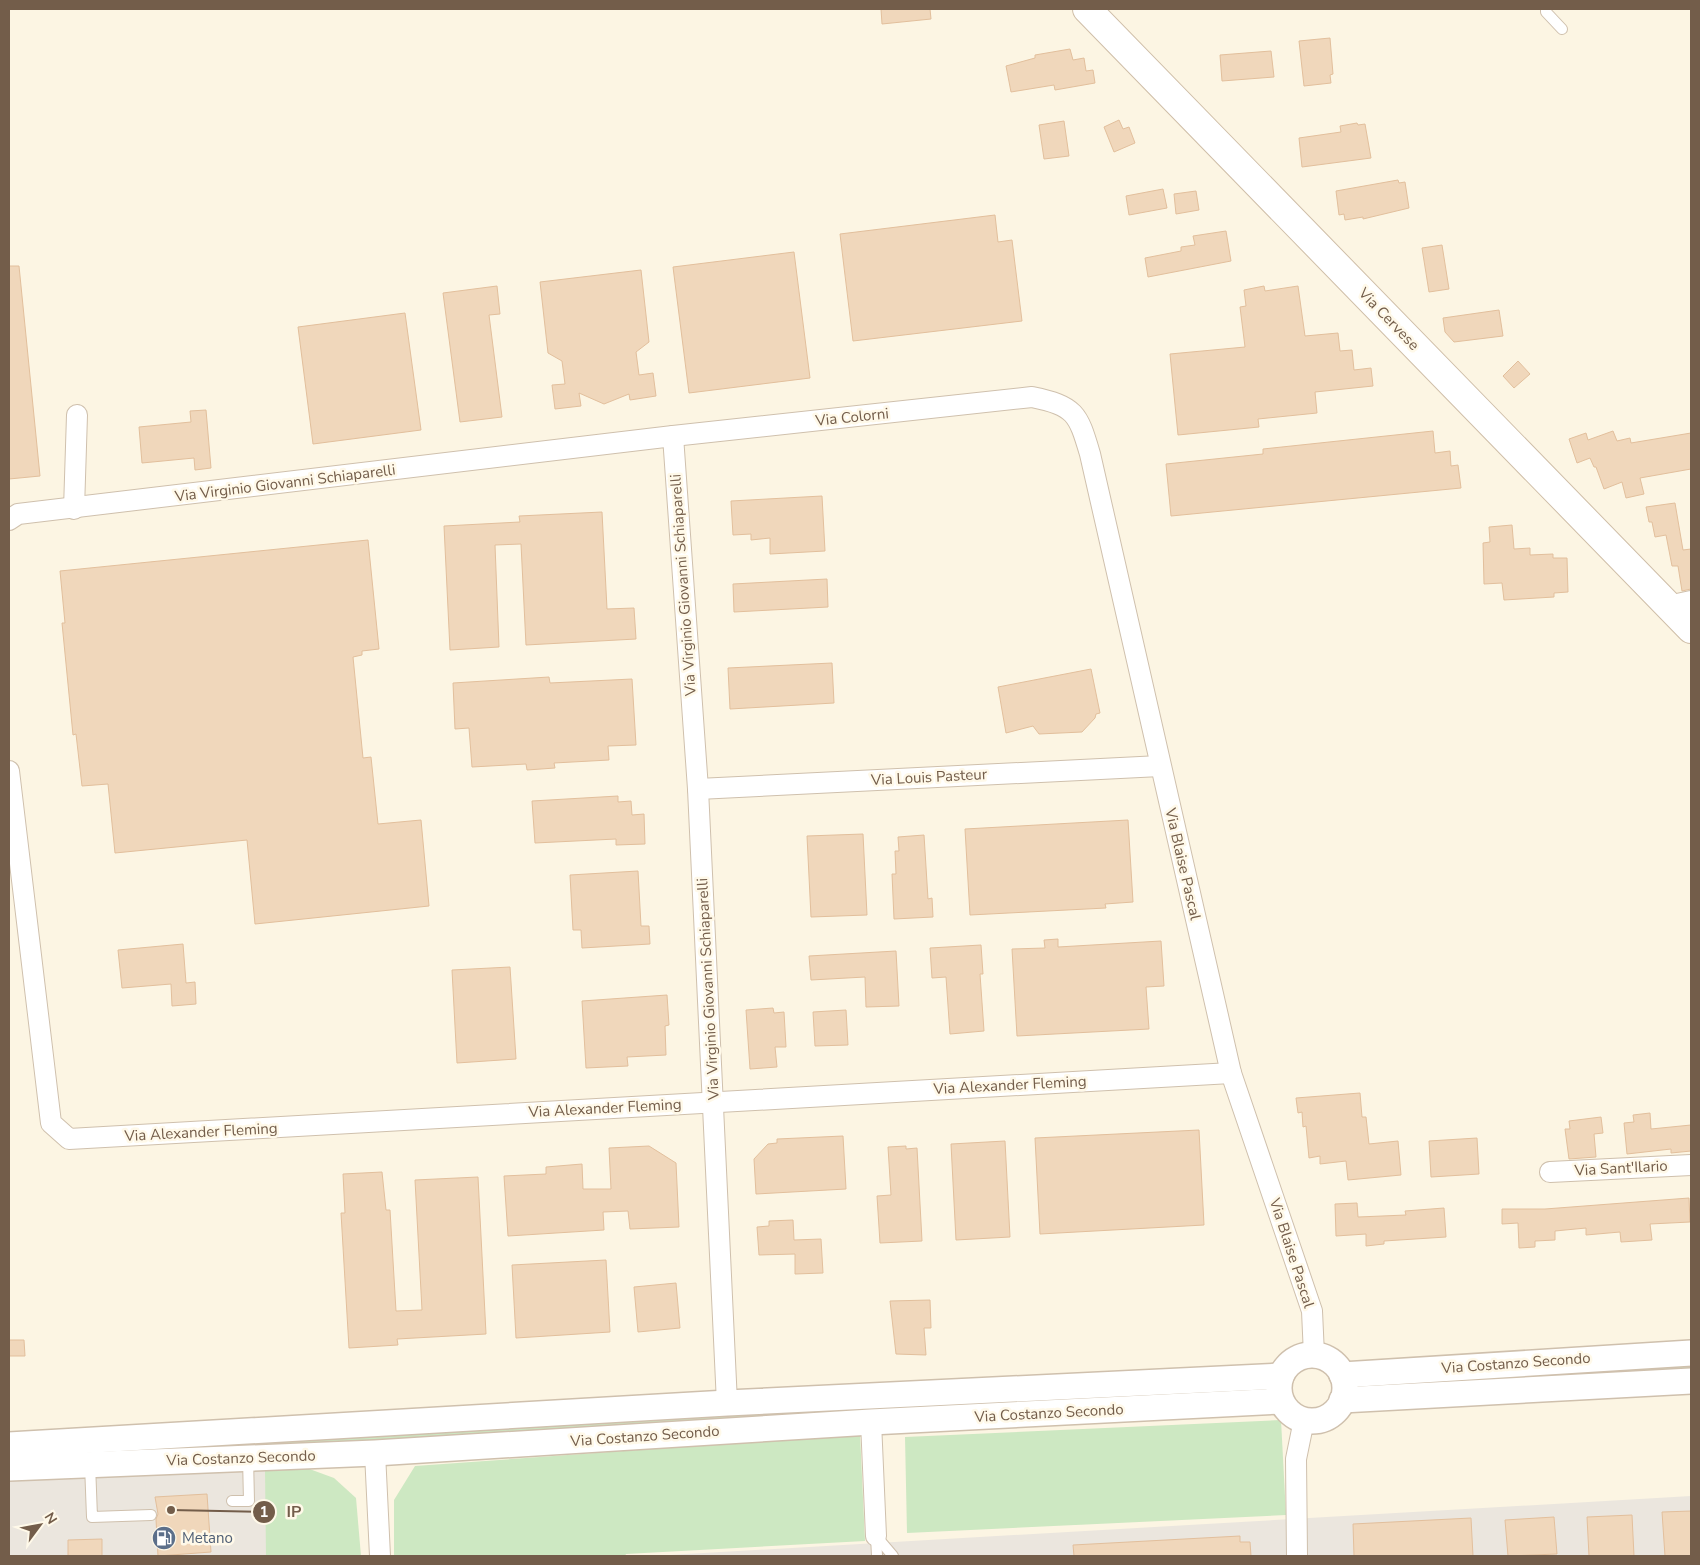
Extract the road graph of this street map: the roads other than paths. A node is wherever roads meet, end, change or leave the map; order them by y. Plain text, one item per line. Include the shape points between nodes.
1 (1087, 9) edge
2 (1546, 9) edge
3 (1562, 29) dead end
4 (1032, 397) joint
5 (77, 415) dead end
6 (673, 436) junction
7 (74, 509) junction
8 (9, 519) edge
9 (1680, 604) edge
10 (1691, 629) edge
11 (1160, 766) junction
12 (9, 771) edge
13 (698, 788) junction
14 (1231, 1073) junction
15 (713, 1102) junction
16 (1691, 1165) edge
17 (1550, 1172) dead end
18 (1691, 1353) edge
19 (1314, 1355) junction
20 (1342, 1374) junction
21 (1281, 1376) junction
22 (1691, 1381) edge
23 (1342, 1400) junction
24 (1281, 1401) junction
25 (727, 1403) junction
26 (1304, 1420) junction
27 (871, 1422) junction
28 (9, 1445) edge
29 (375, 1453) junction
30 (248, 1457) junction
31 (90, 1464) junction
32 (9, 1468) edge
33 (232, 1501) dead end
34 (151, 1516) dead end
35 (876, 1546) edge
36 (380, 1556) edge
37 (893, 1556) edge
38 (1297, 1556) edge

1 - 9 main road, Via Cervese
2 - 3 lane
4 - 6 street, Via Colorni
4 - 11 street, Via Blaise Pascal via 1061,404 1081,423
5 - 7 street
6 - 7 street, Via Virginio Giovanni Schiaparelli
6 - 13 street, Via Virginio Giovanni Schiaparelli
7 - 8 street, Via Virginio Giovanni Schiaparelli via 18,514
9 - 10 main road, Via Cervese
11 - 13 street, Via Louis Pasteur
11 - 14 street, Via Blaise Pascal
12 - 15 street, Via Alexander Fleming via 52,1123 69,1139
13 - 15 street, Via Virginio Giovanni Schiaparelli
14 - 15 street, Via Alexander Fleming
14 - 19 street, Via Blaise Pascal via 1312,1311
15 - 25 street, Via Virginio Giovanni Schiaparelli
16 - 17 street, Via Sant'Ilario
18 - 20 street, Via Costanzo Secondo
19 - 20 street via 1330,1361
19 - 21 street via 1294,1360
20 - 23 street
21 - 24 street
21 - 25 street, Via Costanzo Secondo
22 - 23 street, Via Costanzo Secondo
23 - 26 street via 1331,1415 1313,1421
24 - 26 street via 1294,1416
24 - 27 street, Via Costanzo Secondo
25 - 28 street, Via Costanzo Secondo
26 - 38 street via 1296,1459
27 - 29 street, Via Costanzo Secondo
27 - 35 street
29 - 30 street, Via Costanzo Secondo
29 - 36 street
30 - 31 street, Via Costanzo Secondo
30 - 33 lane via 248,1501
31 - 32 street, Via Costanzo Secondo
31 - 34 lane via 92,1517
35 - 37 lane

